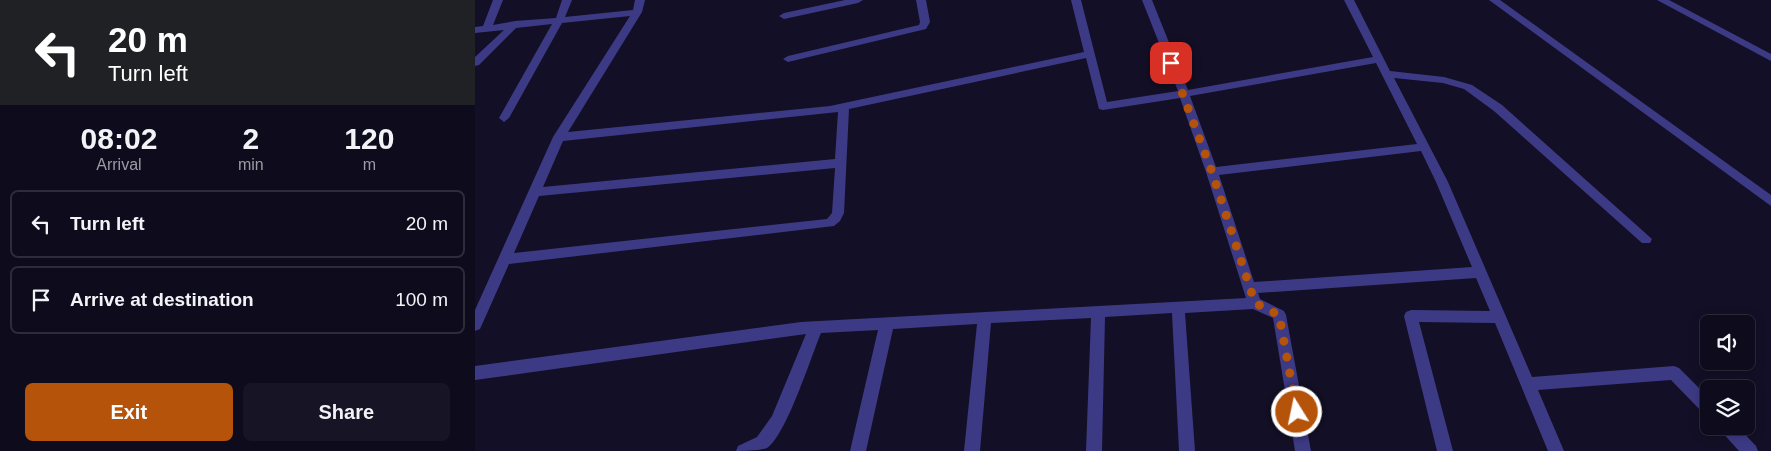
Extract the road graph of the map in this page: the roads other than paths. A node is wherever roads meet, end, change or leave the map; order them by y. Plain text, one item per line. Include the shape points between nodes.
1 (498, 0) edge
2 (567, 0) edge
3 (858, 0) edge
4 (921, 0) edge
5 (1076, 0) edge
6 (1147, 0) edge
7 (1349, 0) edge
8 (1494, 0) edge
9 (1662, 0) edge
10 (639, 6) edge
11 (784, 16) dead end
12 (560, 19) junction
13 (515, 24) junction
14 (487, 28) junction
15 (475, 30) edge
16 (1090, 54) junction
17 (1771, 58) edge
18 (788, 59) dead end
19 (1379, 59) junction
20 (475, 63) edge
21 (1387, 74) junction
22 (1184, 94) junction
23 (844, 108) junction
24 (504, 118) dead end
25 (559, 137) junction
26 (1424, 147) junction
27 (840, 163) junction
28 (1212, 172) junction
29 (535, 192) junction
30 (1771, 201) edge
31 (1645, 239) dead end
32 (505, 259) junction
33 (1479, 272) junction
34 (1249, 288) junction
35 (1255, 303) junction
36 (1178, 307) junction
37 (1098, 312) junction
38 (1499, 317) junction
39 (985, 318) junction
40 (887, 323) junction
41 (475, 325) edge
42 (816, 327) junction
43 (475, 373) edge
44 (1527, 384) junction
45 (1700, 400) edge
46 (1735, 435) edge
47 (744, 451) edge
48 (858, 451) edge
49 (972, 451) edge
50 (1094, 451) edge
51 (1187, 451) edge
52 (1303, 451) edge
53 (1445, 451) edge
54 (1556, 451) edge
55 (1750, 451) edge

1 - 14 street
2 - 12 street
3 - 11 street
4 - 18 street via 923,27
5 - 16 street
6 - 22 street
7 - 19 street
8 - 30 street
9 - 17 street
10 - 12 street
10 - 25 street
12 - 13 street
12 - 24 street
13 - 14 street
13 - 20 street
14 - 15 street
16 - 22 street via 1103,106
16 - 23 street
19 - 21 street
19 - 22 street
21 - 26 street
21 - 31 street via 1444,80 1468,87 1498,108
22 - 28 street
23 - 25 street
23 - 27 street
25 - 29 street
26 - 28 street
26 - 33 street
27 - 29 street
27 - 32 street via 838,212 830,223
28 - 34 street
29 - 32 street
32 - 41 street
33 - 34 street
33 - 38 street
34 - 35 street
35 - 36 street
35 - 52 street via 1279,315
36 - 37 street
36 - 51 street
37 - 39 street
37 - 50 street
38 - 44 street
38 - 53 street via 1411,316
39 - 40 street
39 - 49 street
40 - 42 street
40 - 48 street
42 - 43 street
42 - 47 street via 779,421 763,442
44 - 45 street via 1674,373
44 - 54 street
46 - 55 street

